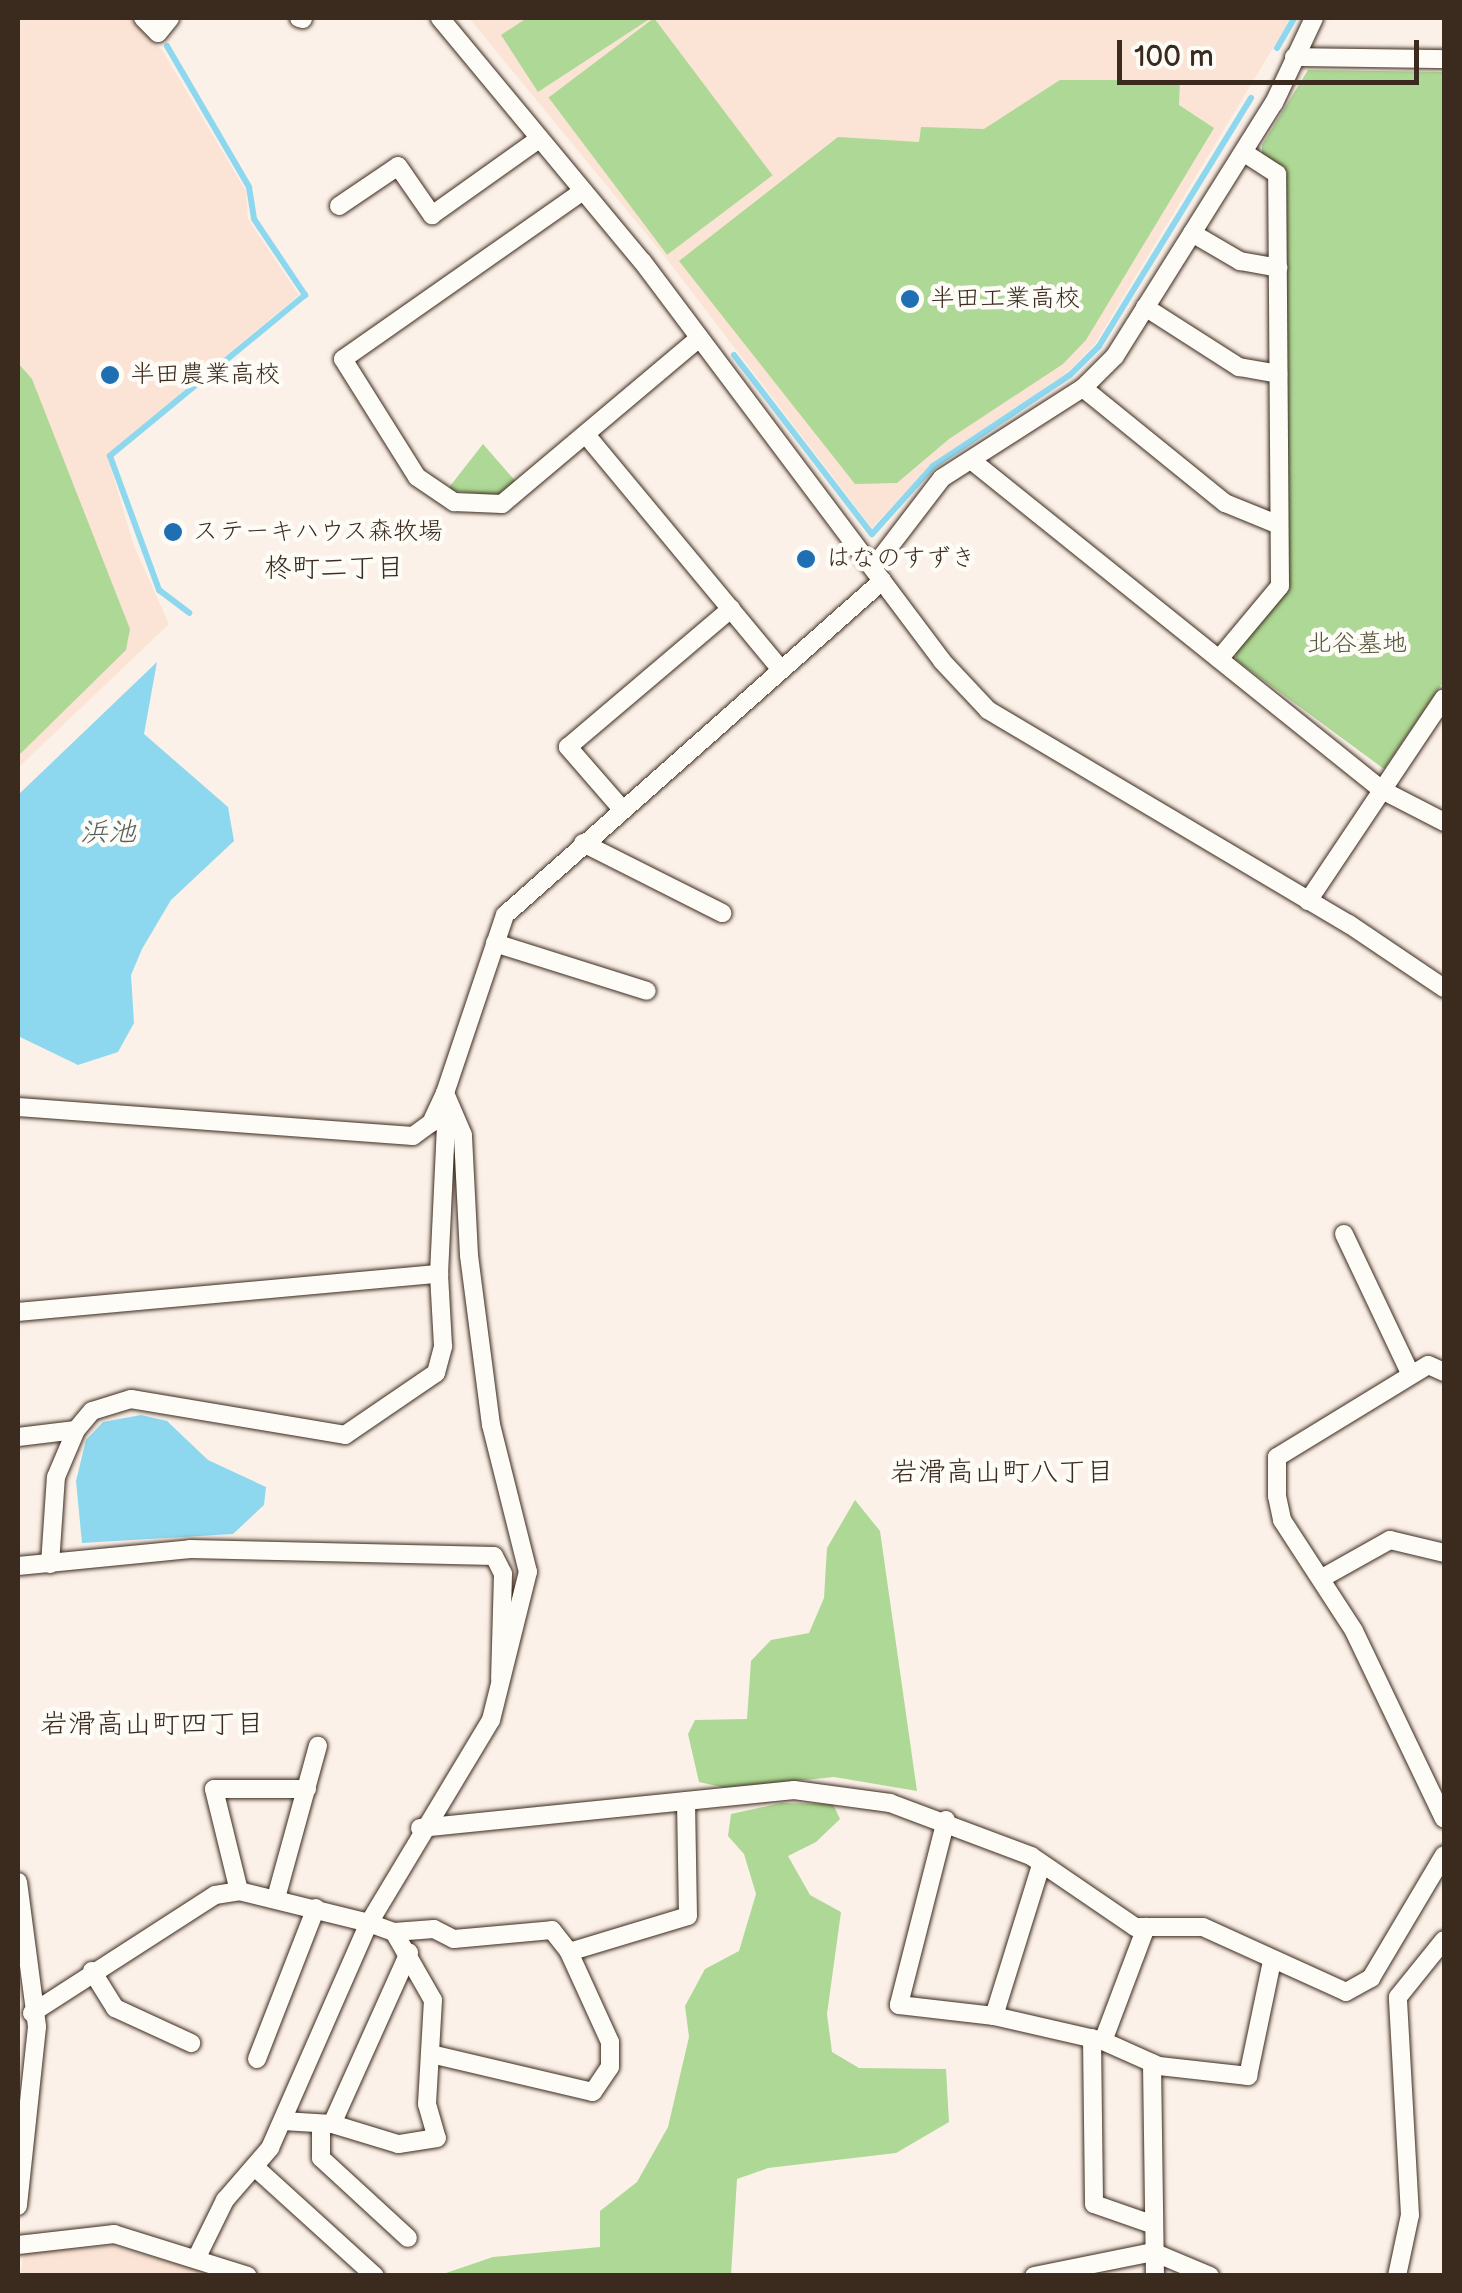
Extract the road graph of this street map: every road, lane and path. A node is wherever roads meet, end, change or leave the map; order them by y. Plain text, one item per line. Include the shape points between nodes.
1 (143, 18) edge
2 (170, 18) edge
3 (440, 18) edge
4 (1314, 18) edge
5 (1294, 56) junction
6 (1444, 59) edge
7 (539, 140) junction
8 (1243, 152) junction
9 (583, 191) junction
10 (339, 206) dead end
11 (1192, 233) junction
12 (1278, 268) junction
13 (1145, 307) junction
14 (699, 338) junction
15 (1278, 374) junction
16 (1082, 388) junction
17 (587, 436) junction
18 (970, 460) junction
19 (1279, 525) junction
20 (877, 574) junction
21 (730, 609) junction
22 (1219, 659) junction
23 (782, 670) junction
24 (1444, 698) edge
25 (1382, 790) junction
26 (621, 808) junction
27 (1444, 822) edge
28 (583, 843) junction
29 (1308, 901) junction
30 (722, 914) dead end
31 (495, 943) junction
32 (1444, 988) edge
33 (647, 991) dead end
34 (446, 1099) junction
35 (18, 1107) edge
36 (1344, 1234) dead end
37 (439, 1274) junction
38 (18, 1312) edge
39 (1444, 1372) edge
40 (1411, 1375) junction
41 (76, 1430) junction
42 (18, 1436) edge
43 (1444, 1552) edge
44 (50, 1564) junction
45 (18, 1566) edge
46 (1322, 1578) junction
47 (501, 1694) junction
48 (318, 1746) dead end
49 (307, 1789) junction
50 (686, 1801) junction
51 (1444, 1819) edge
52 (946, 1820) junction
53 (420, 1828) junction
54 (1444, 1855) edge
55 (1040, 1865) junction
56 (18, 1882) edge
57 (239, 1891) junction
58 (276, 1898) junction
59 (316, 1908) junction
60 (369, 1923) junction
61 (1146, 1927) junction
62 (394, 1932) junction
63 (1444, 1940) edge
64 (409, 1952) junction
65 (569, 1952) junction
66 (1272, 1961) junction
67 (92, 1971) junction
68 (994, 2016) junction
69 (35, 2020) junction
70 (18, 2036) edge
71 (1097, 2040) junction
72 (191, 2043) dead end
73 (432, 2054) junction
74 (257, 2058) dead end
75 (1152, 2063) junction
76 (35, 2093) junction
77 (18, 2116) edge
78 (283, 2121) junction
79 (327, 2124) junction
80 (257, 2169) junction
81 (18, 2206) edge
82 (1152, 2224) junction
83 (408, 2238) dead end
84 (18, 2245) edge
85 (1153, 2252) junction
86 (198, 2256) junction
87 (248, 2276) edge
88 (375, 2276) edge
89 (1034, 2276) edge
90 (1155, 2276) edge
91 (1210, 2276) edge
92 (1398, 2276) edge

1 - 2 street via 158,34
3 - 7 street
4 - 5 street
5 - 6 street
5 - 8 street
7 - 9 street
7 - 10 street via 432,215 398,166
8 - 11 street
8 - 12 street via 1277,174
9 - 14 street
9 - 17 street via 343,359 417,478 454,502 502,504
11 - 12 street via 1240,261
11 - 13 street
12 - 15 street
13 - 15 street via 1239,367
13 - 16 street via 1115,356
14 - 17 street
14 - 20 street
15 - 19 street
16 - 18 street
16 - 19 street via 1225,503
17 - 21 street
18 - 20 street via 942,478
18 - 22 street
19 - 22 street via 1280,586
20 - 23 street
20 - 29 street via 988,710
21 - 23 street
21 - 26 street via 568,747
22 - 25 street
23 - 26 street
24 - 25 street
25 - 27 street
25 - 29 street
26 - 28 street
28 - 30 street
28 - 31 street via 518,900
29 - 32 street
31 - 33 street
31 - 34 street
34 - 35 street via 431,1123 404,1138
34 - 37 street
34 - 47 street via 463,1135 469,1256 490,1425 528,1572
36 - 40 street
37 - 38 street
37 - 41 street via 443,1346 436,1373 345,1435 132,1400 101,1406
39 - 40 street via 1428,1364
40 - 46 street via 1277,1458 1282,1520
41 - 42 street
41 - 44 street via 56,1477
43 - 46 street via 1390,1540
44 - 45 street
44 - 47 street via 190,1550 494,1556 503,1574
46 - 51 street
47 - 53 street
48 - 49 street
49 - 57 street via 214,1789
49 - 58 street
50 - 52 street via 794,1790 890,1803
50 - 53 street
50 - 65 street via 688,1916
52 - 55 street
52 - 68 street via 899,2004
53 - 60 street
54 - 66 street via 1371,1978 1346,1992
55 - 61 street via 1086,1900
55 - 68 street
56 - 69 street
57 - 58 street
57 - 67 street via 193,1905
58 - 59 street
59 - 60 street
59 - 74 street
60 - 62 street
60 - 78 street
61 - 66 street via 1203,1927
61 - 71 street
62 - 64 street
62 - 65 street via 434,1929 454,1939 552,1930
63 - 92 street via 1398,1996 1410,2215
64 - 73 street via 433,2000
64 - 79 street
65 - 73 street via 610,2042 610,2067 594,2092
66 - 75 street via 1248,2076
67 - 69 street
67 - 72 street via 114,2008
68 - 71 street
69 - 70 street
69 - 76 street
71 - 75 street
71 - 82 street via 1094,2204
73 - 79 street via 427,2104 437,2138 398,2144
75 - 82 street
76 - 77 street
76 - 81 street
78 - 79 street
78 - 80 street
79 - 83 street via 321,2158
80 - 86 street via 224,2200
80 - 88 street
82 - 85 street
84 - 86 street via 114,2234
85 - 89 street
85 - 90 street
85 - 91 street
86 - 87 street

